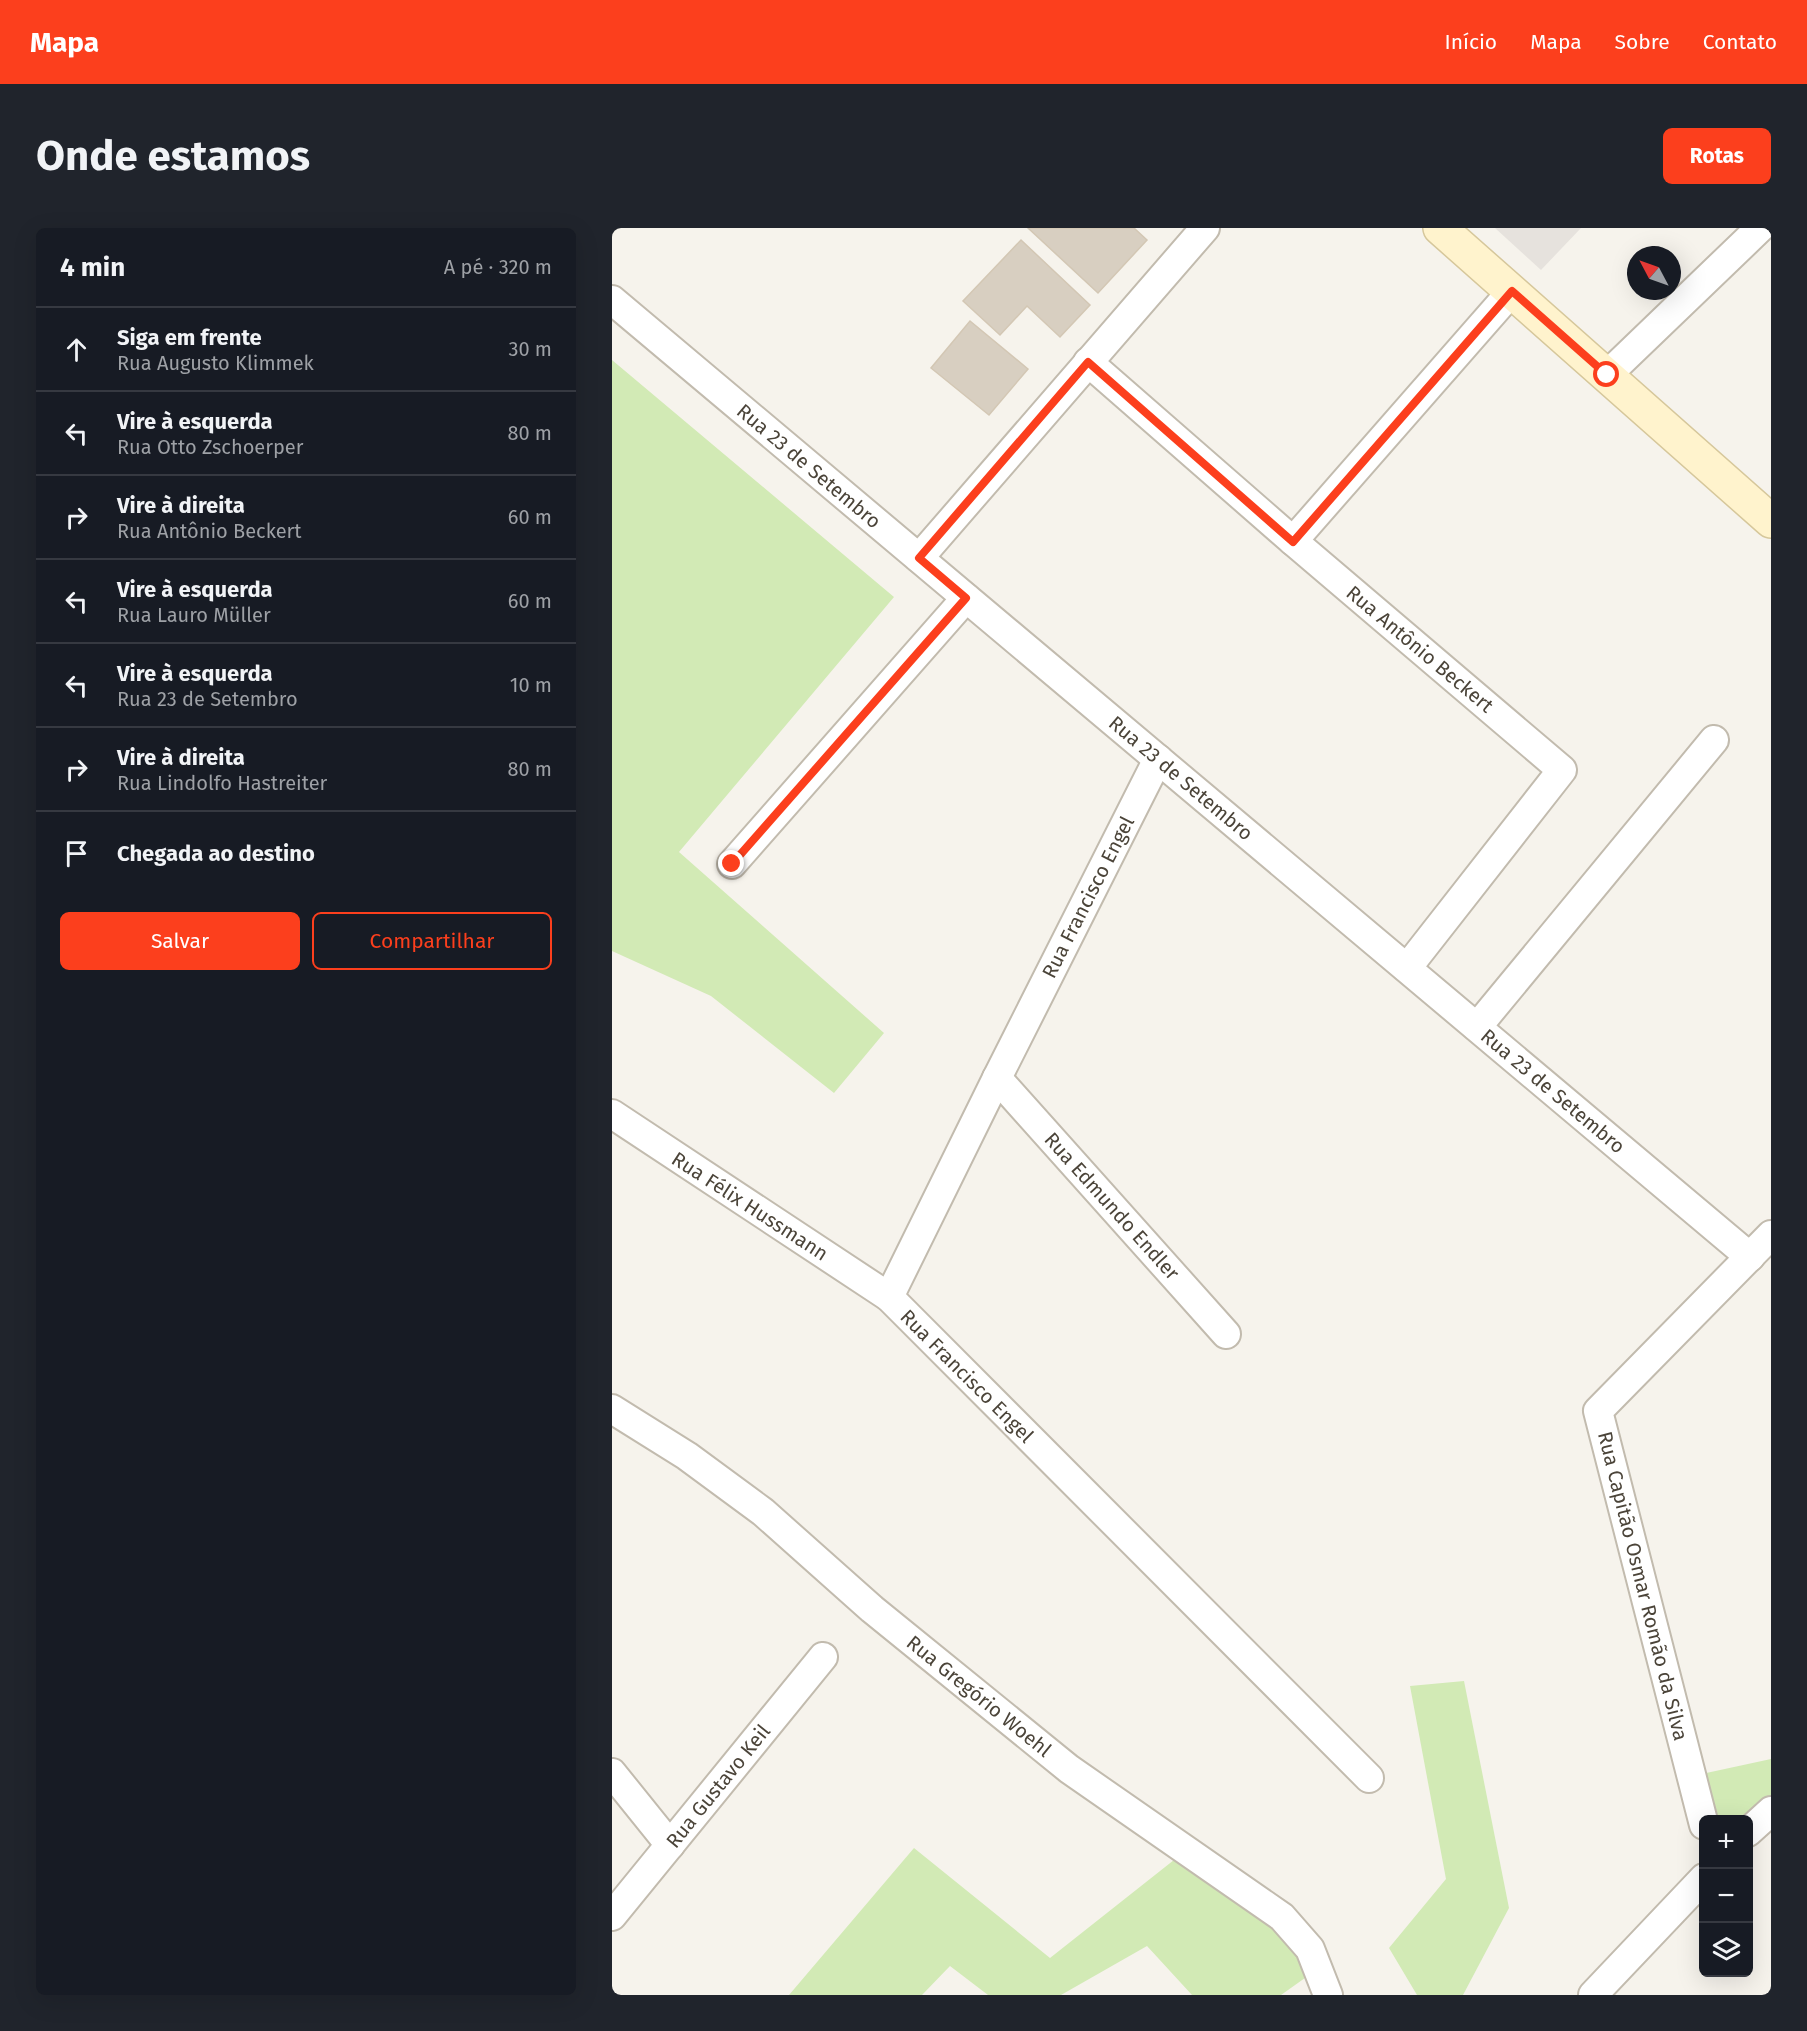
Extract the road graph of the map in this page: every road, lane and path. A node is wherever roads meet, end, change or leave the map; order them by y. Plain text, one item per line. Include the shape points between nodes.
1 (1205, 228) edge
2 (1440, 228) edge
3 (1760, 228) edge
4 (1512, 291) junction
5 (612, 300) edge
6 (1088, 362) junction
7 (1607, 375) junction
8 (1771, 521) edge
9 (1293, 542) junction
10 (919, 558) junction
11 (966, 598) junction
12 (1714, 740) dead end
13 (1158, 759) junction
14 (732, 864) dead end
15 (1407, 968) junction
16 (1477, 1027) junction
17 (997, 1078) junction
18 (612, 1114) edge
19 (1771, 1234) edge
20 (1750, 1257) junction
21 (889, 1297) junction
22 (1226, 1334) dead end
23 (612, 1408) edge
24 (824, 1657) dead end
25 (612, 1773) edge
26 (1369, 1778) dead end
27 (1771, 1811) edge
28 (1701, 1815) edge
29 (1753, 1828) edge
30 (670, 1845) junction
31 (1699, 1883) edge
32 (612, 1916) edge
33 (1328, 1995) edge
34 (1593, 1995) edge

1 - 6 street
2 - 4 street
3 - 7 street
4 - 7 street
4 - 9 street
5 - 10 street, Rua 23 de Setembro
6 - 9 street, Rua Antônio Beckert
6 - 10 street
7 - 8 street
9 - 15 street, Rua Antônio Beckert via 1562,770
10 - 11 street, Rua 23 de Setembro
11 - 13 street, Rua 23 de Setembro
11 - 14 street
12 - 16 street
13 - 15 street, Rua 23 de Setembro
13 - 17 street, Rua Francisco Engel
15 - 16 street, Rua 23 de Setembro
16 - 20 street, Rua 23 de Setembro
17 - 21 street, Rua Francisco Engel
17 - 22 street, Rua Edmundo Endler
18 - 21 street, Rua Félix Hussmann
19 - 20 street, Rua Capitão Osmar Romão da Silva
20 - 28 street, Rua Capitão Osmar Romão da Silva via 1598,1411
21 - 26 street, Rua Francisco Engel
23 - 33 street, Rua Gregório Woehl via 696,1462 763,1512 872,1609 1069,1769 1282,1917 1310,1948
24 - 30 street, Rua Gustavo Keil
25 - 30 street
27 - 29 street
30 - 32 street, Rua Gustavo Keil
31 - 34 street

